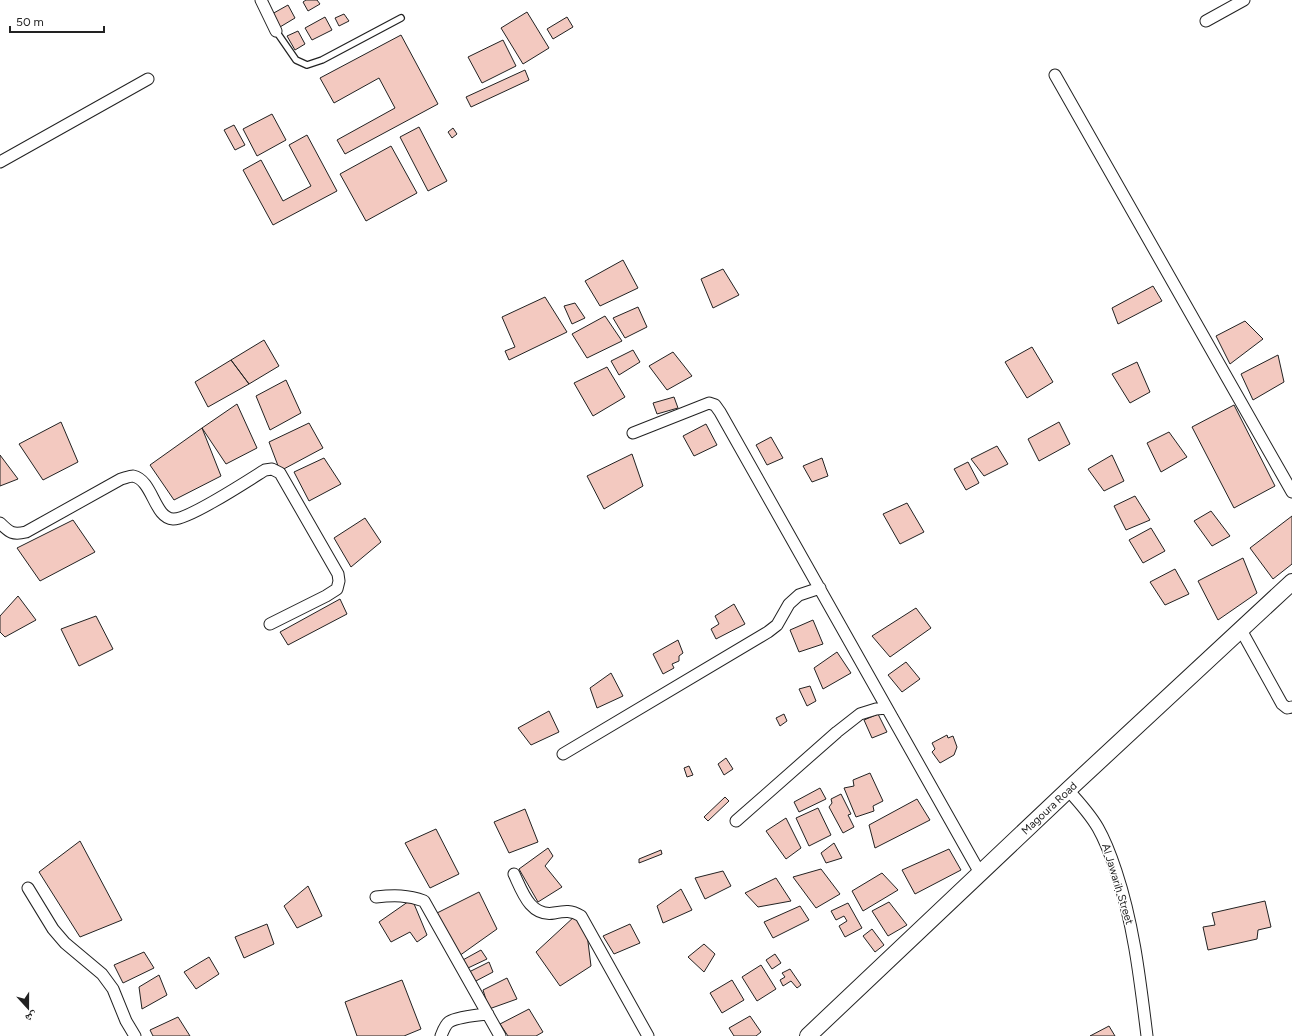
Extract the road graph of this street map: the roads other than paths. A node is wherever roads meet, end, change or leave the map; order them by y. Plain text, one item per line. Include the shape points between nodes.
1 (261, 0) edge
2 (1244, 0) edge
3 (401, 18) dead end
4 (1206, 21) dead end
5 (276, 31) joint
6 (1055, 75) dead end
7 (148, 79) dead end
8 (0, 162) edge
9 (633, 433) dead end
10 (1292, 492) edge
11 (0, 523) edge
12 (1292, 582) edge
13 (820, 588) junction
14 (270, 624) dead end
15 (1241, 630) junction
16 (1292, 707) edge
17 (887, 708) junction
18 (563, 754) dead end
19 (1068, 790) junction
20 (736, 821) dead end
21 (980, 873) junction
22 (514, 874) dead end
23 (28, 888) dead end
24 (376, 897) dead end
25 (488, 1014) junction
26 (135, 1036) edge
27 (441, 1036) edge
28 (500, 1036) edge
29 (648, 1036) edge
30 (808, 1036) edge
31 (1147, 1036) edge

1 - 5 street
2 - 4 street
3 - 5 lane via 322,60 307,65 296,60
6 - 10 street
7 - 8 street
9 - 13 street via 709,403 715,405
11 - 14 street via 9,532 26,532 121,479 132,476 142,480 163,515 172,519 182,518 265,470 272,469 280,473 338,574 339,581 337,589 326,596
12 - 15 street, Magoura Road
13 - 17 street
13 - 18 street via 799,596 789,604 777,625 768,632
15 - 16 street via 1282,704 1286,708
15 - 19 street, Magoura Road
17 - 20 street via 876,708 860,714
17 - 21 street
19 - 21 street, Magoura Road
19 - 31 street, Al Jawariḥ Street via 1088,812 1105,841 1122,890 1138,962
21 - 30 street, Magoura Road
22 - 29 street via 529,904 541,912 547,914 568,911 581,916
23 - 26 street via 53,929 65,943 102,974 113,988
24 - 25 street via 412,896 424,901
25 - 27 street via 449,1022
25 - 28 street

